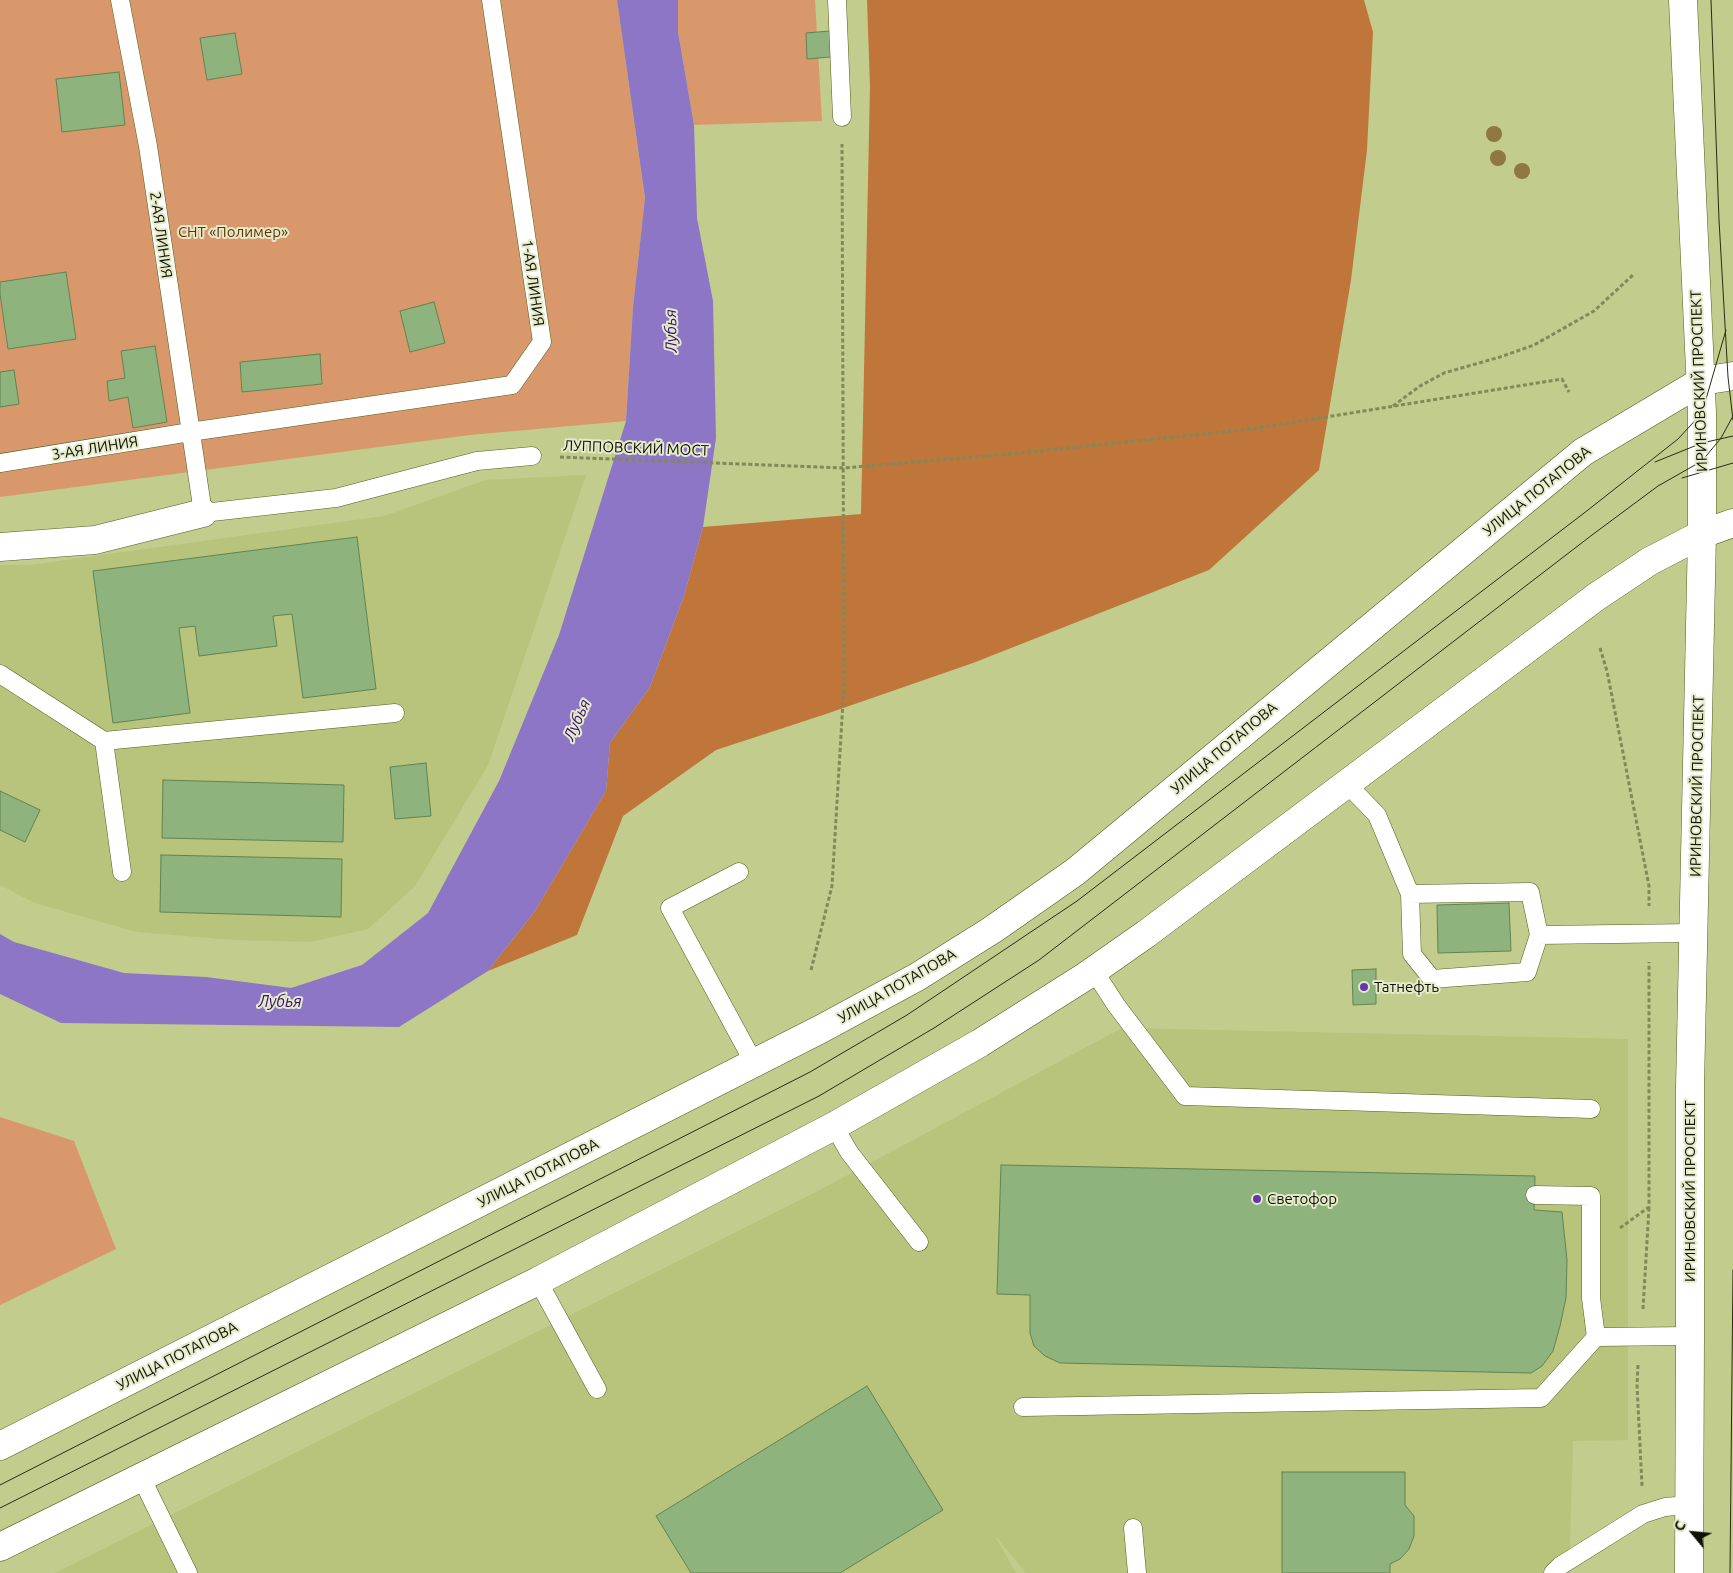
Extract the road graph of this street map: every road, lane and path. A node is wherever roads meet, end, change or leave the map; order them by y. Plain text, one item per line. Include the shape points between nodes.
1 (120, 0) edge
2 (491, 0) edge
3 (837, 0) edge
4 (1683, 0) edge
5 (842, 117) joint
6 (1634, 274) dead end
7 (1733, 376) edge
8 (1702, 380) junction
9 (1569, 392) dead end
10 (1392, 407) junction
11 (190, 432) junction
12 (532, 456) joint
13 (0, 463) edge
14 (843, 468) junction
15 (203, 513) junction
16 (1733, 523) edge
17 (1702, 534) junction
18 (0, 547) edge
19 (0, 674) edge
20 (395, 713) dead end
21 (104, 741) junction
22 (1347, 784) junction
23 (122, 872) dead end
24 (738, 872) dead end
25 (1410, 894) junction
26 (1694, 933) junction
27 (1539, 935) junction
28 (811, 970) dead end
29 (1094, 971) junction
30 (754, 1063) junction
31 (1591, 1109) dead end
32 (834, 1126) junction
33 (1535, 1195) dead end
34 (919, 1242) dead end
35 (538, 1281) junction
36 (1690, 1336) junction
37 (1596, 1337) junction
38 (597, 1389) dead end
39 (1022, 1408) dead end
40 (0, 1446) edge
41 (141, 1478) junction
42 (1689, 1505) junction
43 (1133, 1528) dead end
44 (0, 1548) edge
45 (188, 1573) edge
46 (1137, 1573) edge
47 (1553, 1573) edge
48 (1689, 1573) edge

1 - 11 lane, 2-АЯ ЛИНИЯ via 148,146
2 - 11 lane, 1-АЯ ЛИНИЯ via 542,342 512,384
3 - 5 lane
4 - 8 street, ИРИНОВСКИЙ ПРОСПЕКТ
5 - 14 path
6 - 10 path via 1594,311 1534,346 1444,373
7 - 8 street
8 - 17 street, ИРИНОВСКИЙ ПРОСПЕКТ
8 - 30 street, УЛИЦА ПОТАПОВА via 1583,452 1075,872 917,977
9 - 10 path, ЛУППОВСКИЙ МОСТ via 1562,379
10 - 14 path, ЛУППОВСКИЙ МОСТ via 1252,430
11 - 13 lane, 3-АЯ ЛИНИЯ
11 - 15 lane, 2-АЯ ЛИНИЯ
12 - 14 path, ЛУППОВСКИЙ МОСТ
12 - 15 lane via 477,461 336,498
14 - 28 path via 844,685 833,877
15 - 18 street via 95,540
16 - 17 street
17 - 22 street via 1650,561 1596,597
17 - 26 street, ИРИНОВСКИЙ ПРОСПЕКТ
19 - 21 lane
20 - 21 lane
21 - 23 lane
22 - 25 lane via 1377,815
22 - 29 street
24 - 30 lane via 670,908
25 - 27 lane via 1530,892
25 - 27 lane via 1412,954 1432,979 1526,972
26 - 27 lane
26 - 36 street, ИРИНОВСКИЙ ПРОСПЕКТ
29 - 31 lane via 1185,1096
29 - 32 street via 980,1043
30 - 40 street, УЛИЦА ПОТАПОВА
32 - 34 lane via 849,1152
32 - 35 street
33 - 37 lane via 1591,1196 1591,1298
35 - 38 lane
35 - 41 street
36 - 37 lane
36 - 42 street, ИРИНОВСКИЙ ПРОСПЕКТ
37 - 39 lane via 1541,1398
41 - 44 street
41 - 45 lane
42 - 47 lane via 1665,1507 1643,1514
42 - 48 street, ИРИНОВСКИЙ ПРОСПЕКТ
43 - 46 lane

